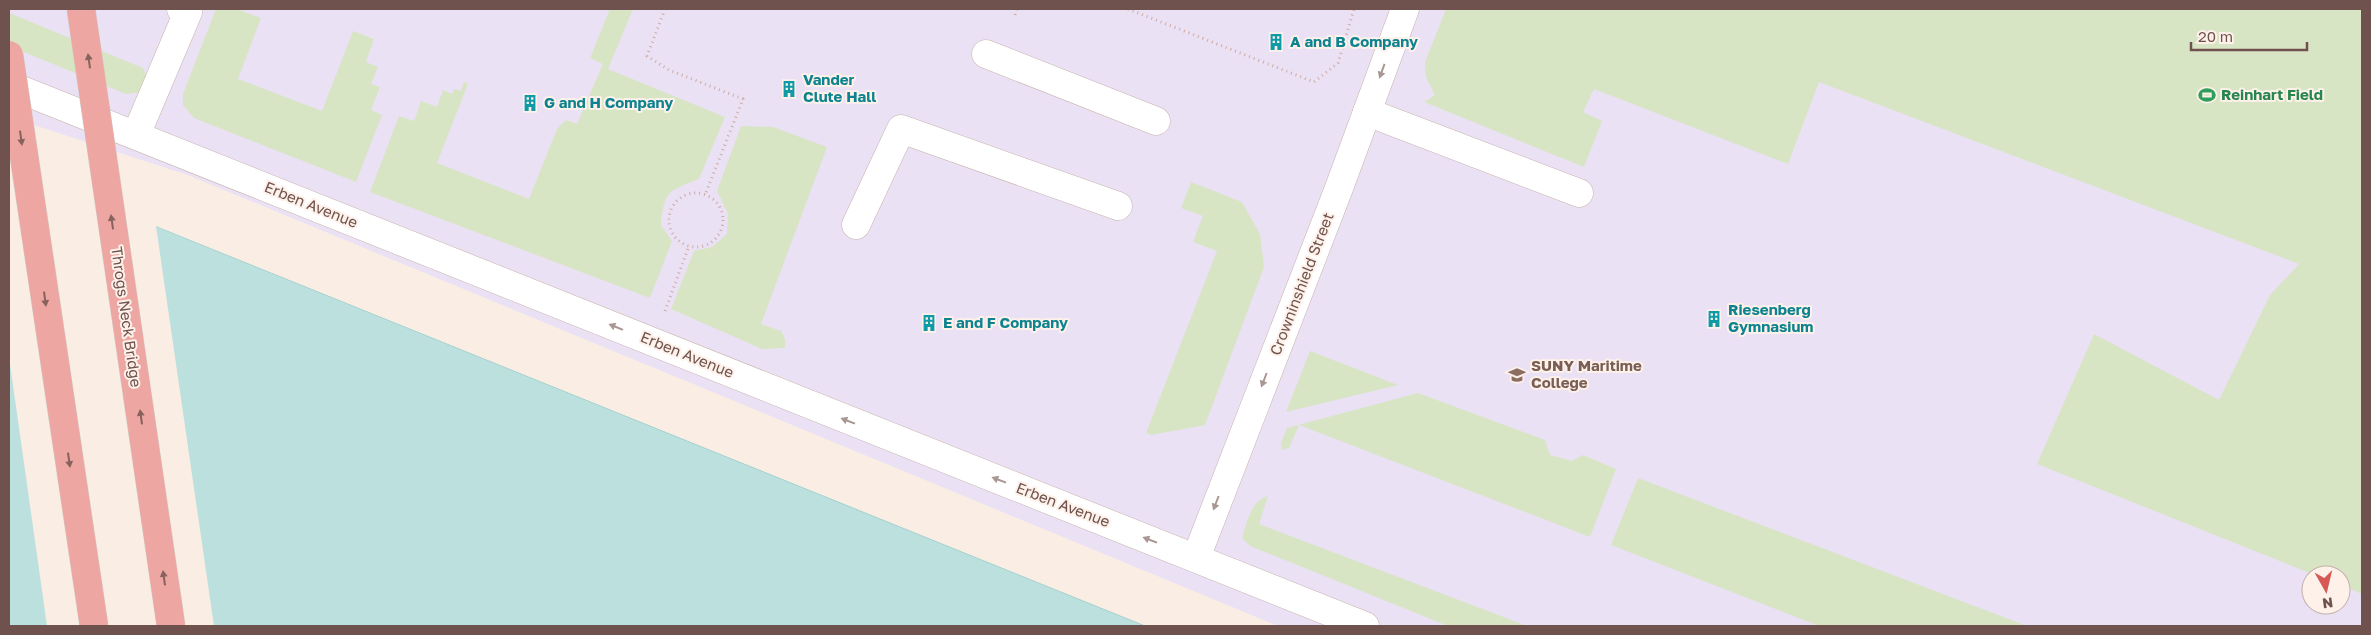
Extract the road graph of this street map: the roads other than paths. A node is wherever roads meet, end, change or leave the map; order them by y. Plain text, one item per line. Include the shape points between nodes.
1 (81, 9) edge
2 (181, 9) edge
3 (1405, 9) edge
4 (986, 54) dead end
5 (9, 55) edge
6 (9, 85) edge
7 (1367, 112) junction
8 (1156, 121) dead end
9 (136, 136) junction
10 (1579, 193) dead end
11 (1118, 206) dead end
12 (856, 225) dead end
13 (1196, 558) junction
14 (94, 626) edge
15 (171, 626) edge
16 (1365, 626) edge

15 -> 1 highway, Throgs Neck Bridge, bridge
2 - 9 street via 188,12
3 -> 7 street, Crowninshield Street
4 - 8 street
5 -> 14 highway, bridge
6 - 9 street, Erben Avenue
7 - 10 street
7 -> 13 street, Crowninshield Street
13 -> 9 street, Erben Avenue
11 - 12 street via 901,129
13 - 16 street, Erben Avenue

